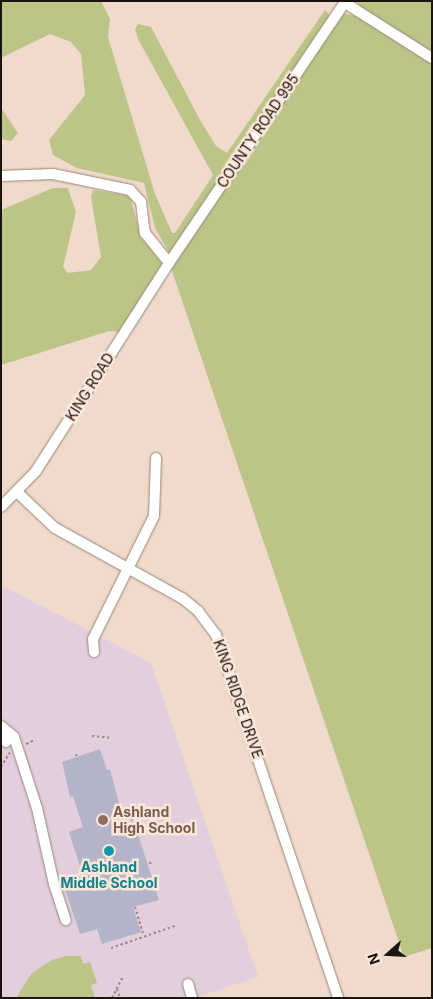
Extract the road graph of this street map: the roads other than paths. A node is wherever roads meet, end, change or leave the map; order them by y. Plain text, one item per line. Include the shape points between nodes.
1 (345, 2) edge
2 (432, 58) edge
3 (1, 176) edge
4 (170, 262) junction
5 (156, 458) dead end
6 (18, 493) junction
7 (1, 507) edge
8 (130, 570) junction
9 (94, 652) dead end
10 (1, 727) edge
11 (9, 745) road end
12 (66, 920) dead end
13 (188, 984) dead end
14 (192, 998) edge
15 (338, 998) edge

1 - 2 street
1 - 4 street, COUNTY ROAD 995
3 - 4 street via 53,174 130,190 140,202 145,233
4 - 6 street, KING ROAD via 54,444
5 - 8 street via 154,516
6 - 7 street, KING ROAD
6 - 8 street, KING RIDGE DRIVE via 55,528
8 - 9 street via 93,639
8 - 15 street, KING RIDGE DRIVE via 182,598 198,611 216,635
10 - 11 street
10 - 12 street via 14,737
13 - 14 street

